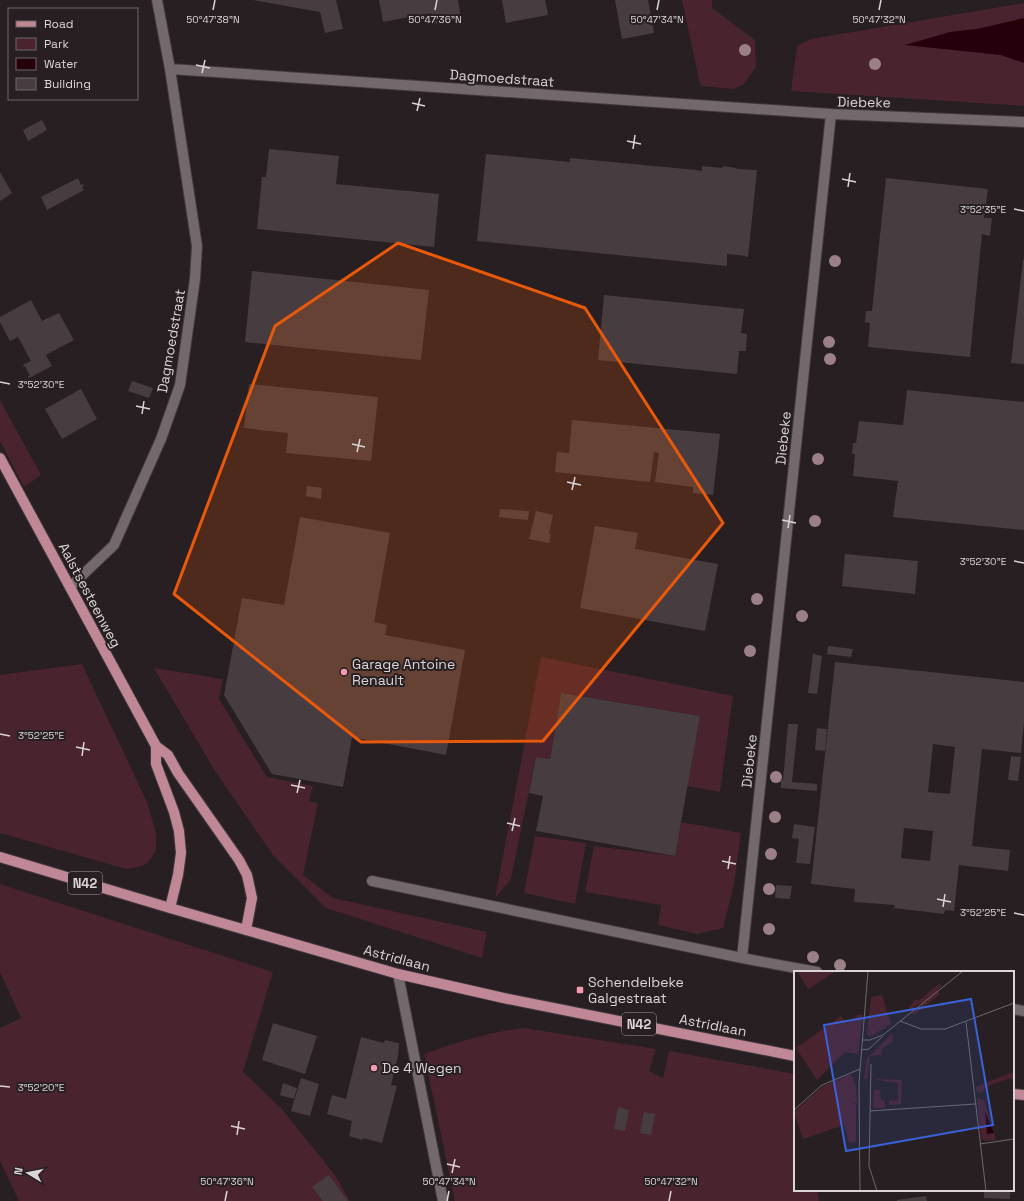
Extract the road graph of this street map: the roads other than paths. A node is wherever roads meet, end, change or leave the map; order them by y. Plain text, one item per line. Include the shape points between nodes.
1 (157, 0) edge
2 (170, 69) junction
3 (831, 114) junction
4 (1024, 122) edge
5 (0, 458) edge
6 (70, 587) junction
7 (156, 746) junction
8 (0, 857) edge
9 (372, 881) dead end
10 (170, 908) junction
11 (246, 930) junction
12 (742, 958) junction
13 (812, 971) edge
14 (398, 974) junction
15 (1014, 1009) edge
16 (1024, 1011) edge
17 (794, 1056) edge
18 (1014, 1094) edge
19 (1024, 1095) edge
20 (443, 1201) edge

1 - 2 street, Dagmoedstraat
2 - 3 street, Dagmoedstraat
2 - 6 street, Dagmoedstraat via 197,246 180,386 161,439 114,545
3 - 4 street, Diebeke
3 - 12 street, Diebeke
5 - 6 main road, Aalstsesteenweg
6 - 7 main road, Aalstsesteenweg
7 - 10 main road, Aalstsesteenweg via 156,764 174,812 181,853
7 - 11 main road, Aalstsesteenweg via 168,755 247,875 252,898
8 - 10 main road, Astridlaan / N42
9 - 12 street
10 - 11 main road, Astridlaan / N42
11 - 14 main road, Astridlaan / N42
12 - 13 street
14 - 17 main road, Astridlaan / N42 via 508,999
14 - 20 street
15 - 16 street
18 - 19 main road

